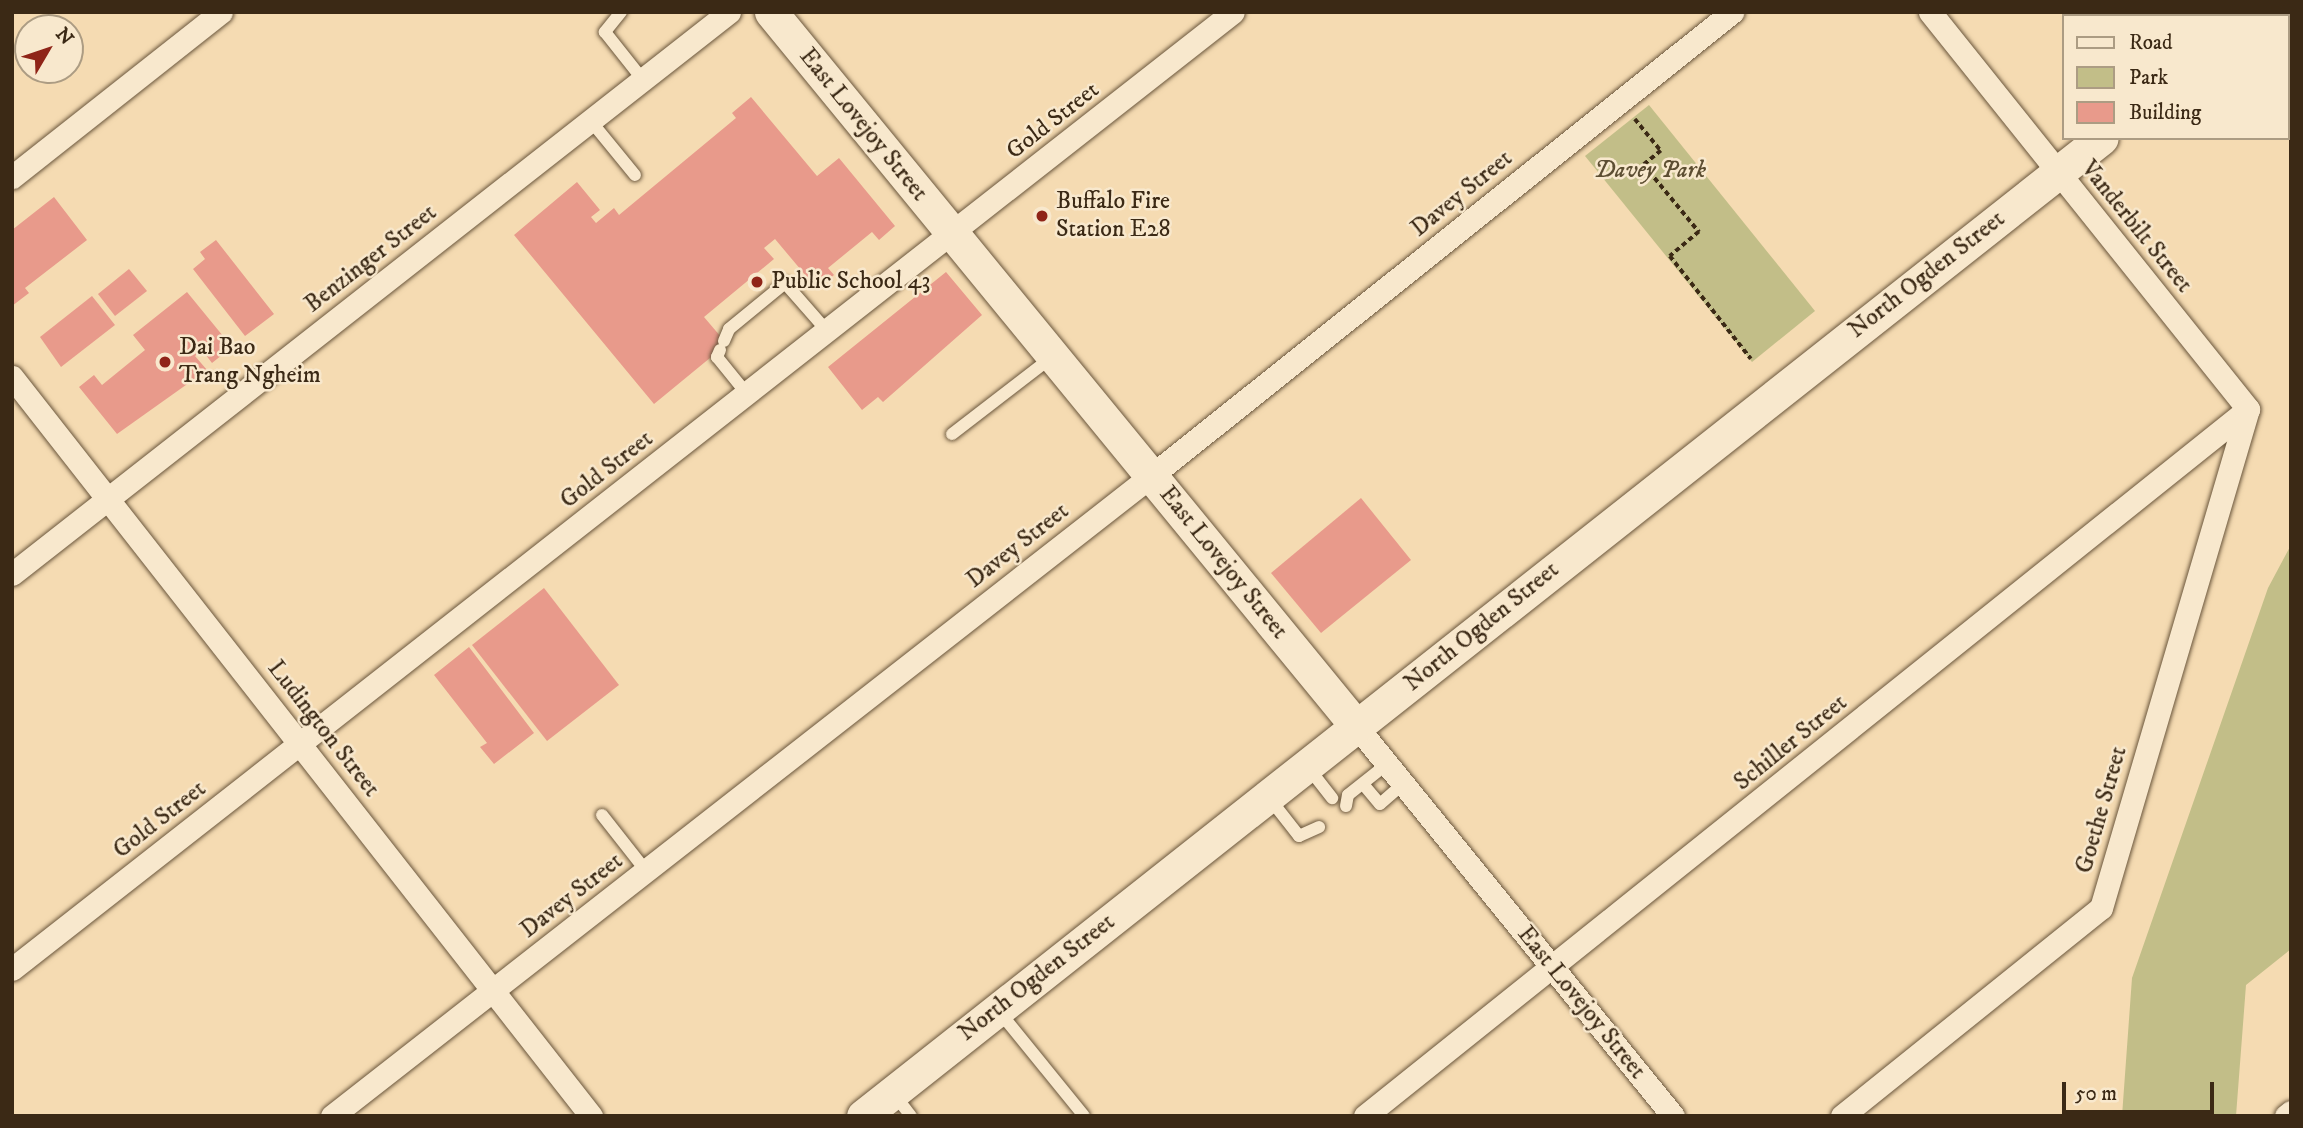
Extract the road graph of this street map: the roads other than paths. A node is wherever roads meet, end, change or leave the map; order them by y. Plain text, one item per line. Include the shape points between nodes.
1 (221, 12) edge
2 (621, 12) edge
3 (729, 12) edge
4 (771, 12) edge
5 (1233, 12) edge
6 (1732, 12) edge
7 (1930, 12) edge
8 (643, 80) junction
9 (590, 120) junction
10 (2099, 140) edge
11 (2059, 172) junction
12 (635, 175) dead end
13 (12, 177) edge
14 (952, 234) junction
15 (827, 331) junction
16 (1052, 356) junction
17 (12, 377) edge
18 (747, 394) junction
19 (2248, 408) junction
20 (952, 434) dead end
21 (1151, 476) junction
22 (108, 498) junction
23 (12, 574) edge
24 (1357, 727) junction
25 (301, 743) junction
26 (1387, 764) junction
27 (1307, 765) junction
28 (1363, 784) junction
29 (1403, 784) junction
30 (1267, 796) junction
31 (602, 815) dead end
32 (1313, 825) dead end
33 (646, 871) junction
34 (1553, 968) junction
35 (12, 969) edge
36 (494, 990) junction
37 (997, 1010) junction
38 (902, 1105) edge
39 (2291, 1112) edge
40 (332, 1116) edge
41 (591, 1116) edge
42 (863, 1116) edge
43 (1084, 1116) edge
44 (1364, 1116) edge
45 (1673, 1116) edge
46 (1842, 1116) edge
47 (2286, 1116) edge

1 - 13 street
2 - 8 lane via 605,32
3 - 8 street, Benzinger Street
4 - 14 street, East Lovejoy Street
5 - 14 street, Gold Street
6 - 21 street, Davey Street
7 - 11 street, Vanderbilt Street
8 - 9 street, Benzinger Street
9 - 12 lane
9 - 22 street, Benzinger Street
10 - 11 street, North Ogden Street
11 - 19 street, Vanderbilt Street
11 - 24 street, North Ogden Street
14 - 15 street, Gold Street
14 - 16 street, East Lovejoy Street
15 - 18 street, Gold Street
15 - 18 lane via 785,283 729,329 717,357
16 - 20 lane
16 - 21 street, East Lovejoy Street
17 - 22 street, Ludington Street
18 - 25 street, Gold Street
19 - 34 street, Schiller Street
19 - 46 street, Goethe Street via 2101,908
21 - 24 street, East Lovejoy Street
21 - 33 street, Davey Street
22 - 23 street, Benzinger Street
22 - 25 street, Ludington Street
24 - 26 street, East Lovejoy Street
24 - 27 street, North Ogden Street
25 - 35 street, Gold Street
25 - 36 street, Ludington Street
26 - 28 lane
26 - 29 street, East Lovejoy Street
27 - 28 lane via 1341,799
27 - 30 street, North Ogden Street
28 - 29 lane via 1380,804
29 - 34 street, East Lovejoy Street
30 - 32 lane via 1299,836
30 - 37 street, North Ogden Street
31 - 33 lane
33 - 36 street, Davey Street
34 - 44 street, Schiller Street
34 - 45 street, East Lovejoy Street
36 - 40 street, Davey Street
36 - 41 street, Ludington Street
37 - 38 street, North Ogden Street
37 - 43 lane
38 - 42 street, North Ogden Street
39 - 47 street

